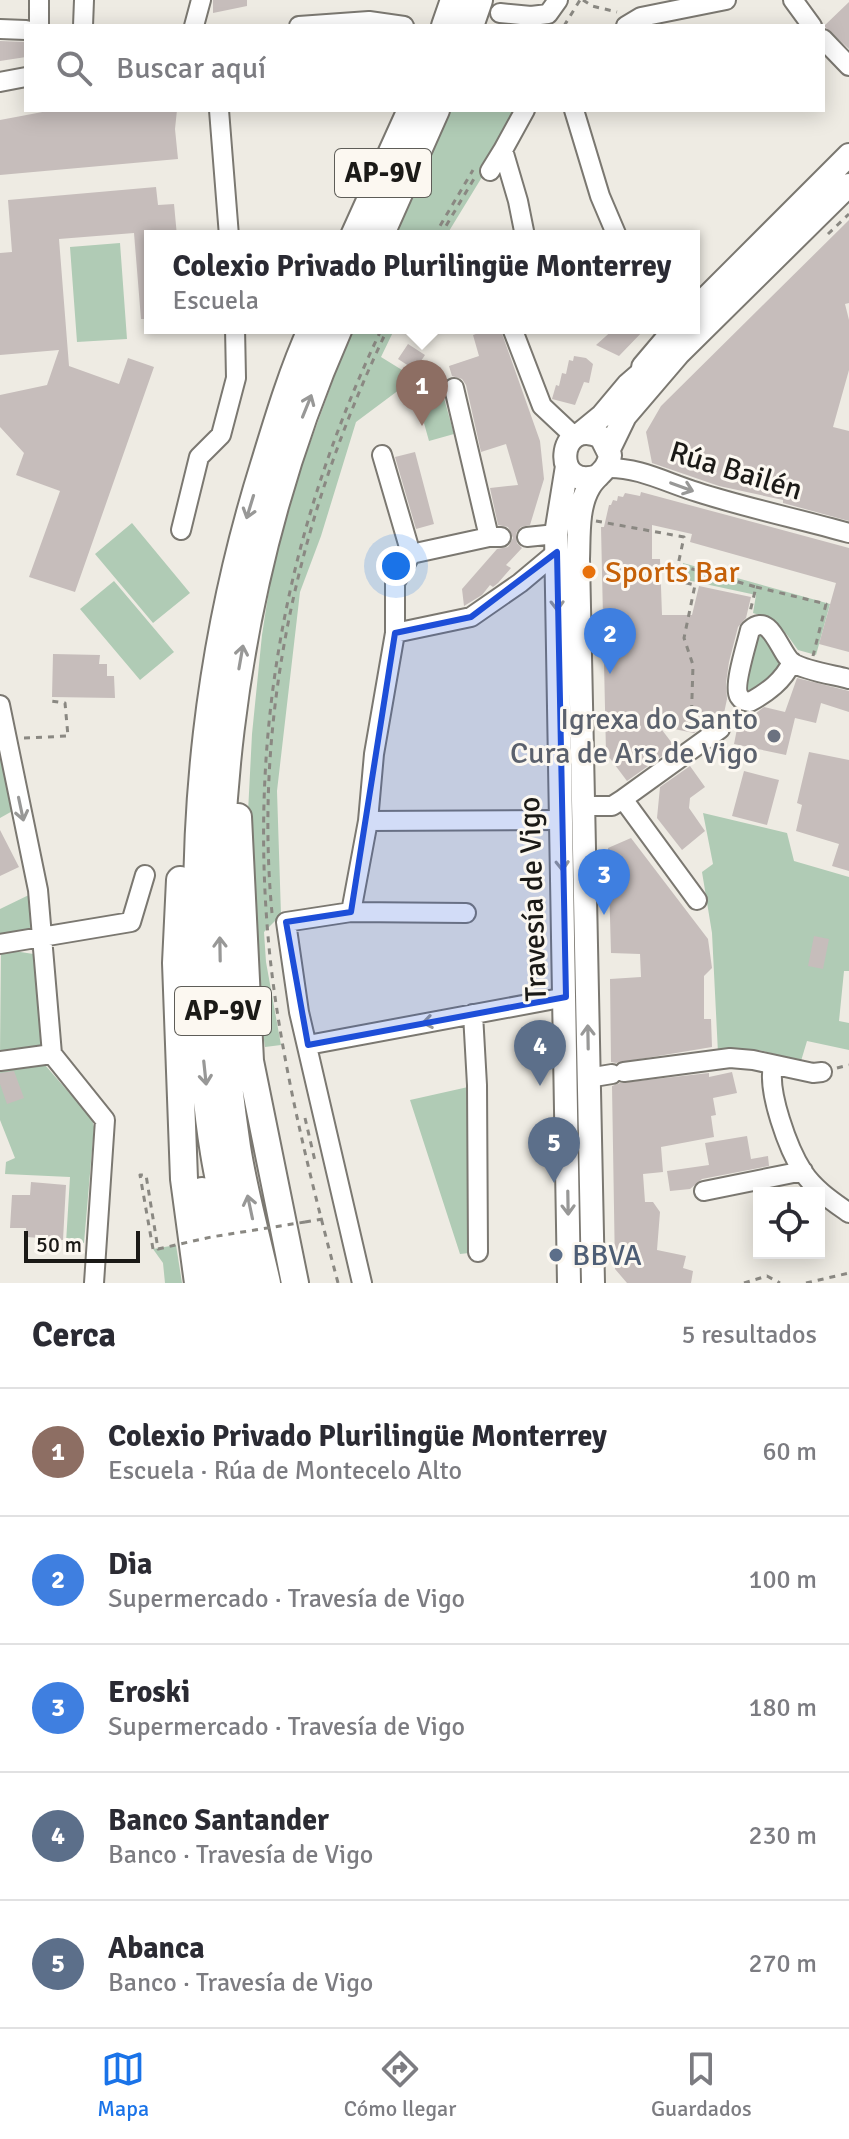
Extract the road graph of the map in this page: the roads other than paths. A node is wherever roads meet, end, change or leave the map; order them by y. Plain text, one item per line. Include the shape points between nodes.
1 (39, 0) edge
2 (84, 0) edge
3 (201, 0) edge
4 (454, 0) edge
5 (558, 0) edge
6 (726, 0) edge
7 (793, 0) edge
8 (494, 10) edge
9 (634, 21) edge
10 (39, 24) edge
11 (83, 24) edge
12 (195, 24) edge
13 (327, 24) edge
14 (390, 24) edge
15 (446, 24) edge
16 (473, 24) edge
17 (811, 24) edge
18 (0, 29) edge
19 (24, 30) edge
20 (825, 41) edge
21 (849, 66) edge
22 (24, 77) edge
23 (0, 82) edge
24 (219, 112) edge
25 (410, 112) edge
26 (435, 112) edge
27 (524, 112) edge
28 (575, 112) edge
29 (503, 150) junction
30 (849, 155) edge
31 (484, 166) road end
32 (849, 173) edge
33 (849, 185) edge
34 (849, 200) edge
35 (229, 230) edge
36 (357, 230) edge
37 (383, 230) edge
38 (524, 230) edge
39 (614, 230) edge
40 (700, 304) edge
41 (700, 309) edge
42 (700, 331) edge
43 (235, 334) edge
44 (310, 334) edge
45 (337, 334) edge
46 (514, 334) edge
47 (675, 334) edge
48 (697, 334) edge
49 (454, 388) dead end
50 (634, 392) junction
51 (578, 435) junction
52 (382, 455) dead end
53 (605, 464) junction
54 (567, 466) junction
55 (181, 530) dead end
56 (849, 533) edge
57 (527, 537) dead end
58 (556, 543) junction
59 (411, 554) junction
60 (395, 633) junction
61 (792, 662) dead end
62 (849, 679) edge
63 (0, 705) edge
64 (207, 716) junction
65 (720, 729) dead end
66 (230, 735) junction
67 (623, 799) junction
68 (583, 806) junction
69 (560, 820) junction
70 (368, 821) junction
71 (145, 875) dead end
72 (697, 900) dead end
73 (351, 912) junction
74 (466, 913) dead end
75 (43, 938) junction
76 (0, 944) edge
77 (566, 997) junction
78 (473, 1014) junction
79 (308, 1045) junction
80 (52, 1054) junction
81 (0, 1061) edge
82 (773, 1066) junction
83 (822, 1072) dead end
84 (588, 1078) junction
85 (182, 1093) junction
86 (803, 1171) junction
87 (704, 1191) dead end
88 (849, 1213) edge
89 (478, 1252) dead end
90 (288, 1254) junction
91 (94, 1283) edge
92 (198, 1283) edge
93 (220, 1283) edge
94 (243, 1283) edge
95 (267, 1283) edge
96 (295, 1283) edge
97 (304, 1283) edge
98 (362, 1283) edge
99 (569, 1283) edge
100 (593, 1283) edge

1 - 10 street
2 - 11 street
3 - 12 street
4 - 15 highway
5 - 8 street via 548,14
6 - 9 street
7 - 17 street
8 - 16 highway
13 - 14 street
18 - 19 street
20 - 21 street
22 - 23 street
24 - 35 street
25 - 36 highway, AP-9V
26 - 37 highway, AP-9V
27 - 29 street
28 - 39 street
29 - 31 street
29 - 38 street
30 - 40 main road
32 - 41 main road
33 - 42 main road, Travesía de Vigo
34 - 50 main road via 690,357
43 - 55 street via 236,378 224,425 199,457
44 -> 64 highway, AP-9V via 246,522
66 -> 45 highway, AP-9V via 241,655 270,530 299,426
46 - 51 street via 542,406
47 - 50 main road
48 - 50 main road, Travesía de Vigo
49 - 59 street via 495,537
50 - 51 main road, Travesía de Vigo
50 - 53 main road, Travesía de Vigo
51 - 53 main road via 601,437
51 - 54 main road via 566,447
52 - 59 street
53 - 54 main road via 591,479 577,477
53 -> 56 street, Rúa Bailén
53 - 68 main road, Travesía de Vigo via 587,490 578,559
54 - 58 main road, Travesía de Vigo
57 - 58 street
58 - 60 street via 520,583 471,617
58 -> 69 main road, Travesía de Vigo
59 - 60 street via 395,583
60 - 70 street
61 - 62 street
63 -> 75 street
64 - 85 highway, AP-9V via 189,783 181,867 176,963
64 -> 94 highway, AP-9V via 196,872 204,1069 214,1153
65 - 67 street, Travesía de Vigo
66 - 90 highway via 241,771 239,869 250,1061
95 -> 66 highway, AP-9V via 238,1149 226,1060 220,870
67 - 68 street, Travesía de Vigo via 612,806
67 - 72 street
84 -> 68 main road, Travesía de Vigo
69 - 70 street
69 -> 77 main road, Travesía de Vigo
70 - 73 street
71 - 75 street via 131,922
73 - 74 street
73 - 79 street via 286,922
75 - 76 street
75 - 80 street
77 - 78 street
77 -> 99 main road, Travesía de Vigo
78 -> 79 street
78 - 89 street
79 - 98 street
80 - 81 street
80 - 91 street via 105,1120
82 - 83 street
82 - 84 street via 730,1058
82 - 86 street via 770,1079 781,1123
84 - 100 main road, Travesía de Vigo
85 - 92 highway, AP-9V via 184,1179
85 - 93 highway, AP-9V
86 - 87 street
86 - 88 street
90 - 96 highway
90 - 97 highway

